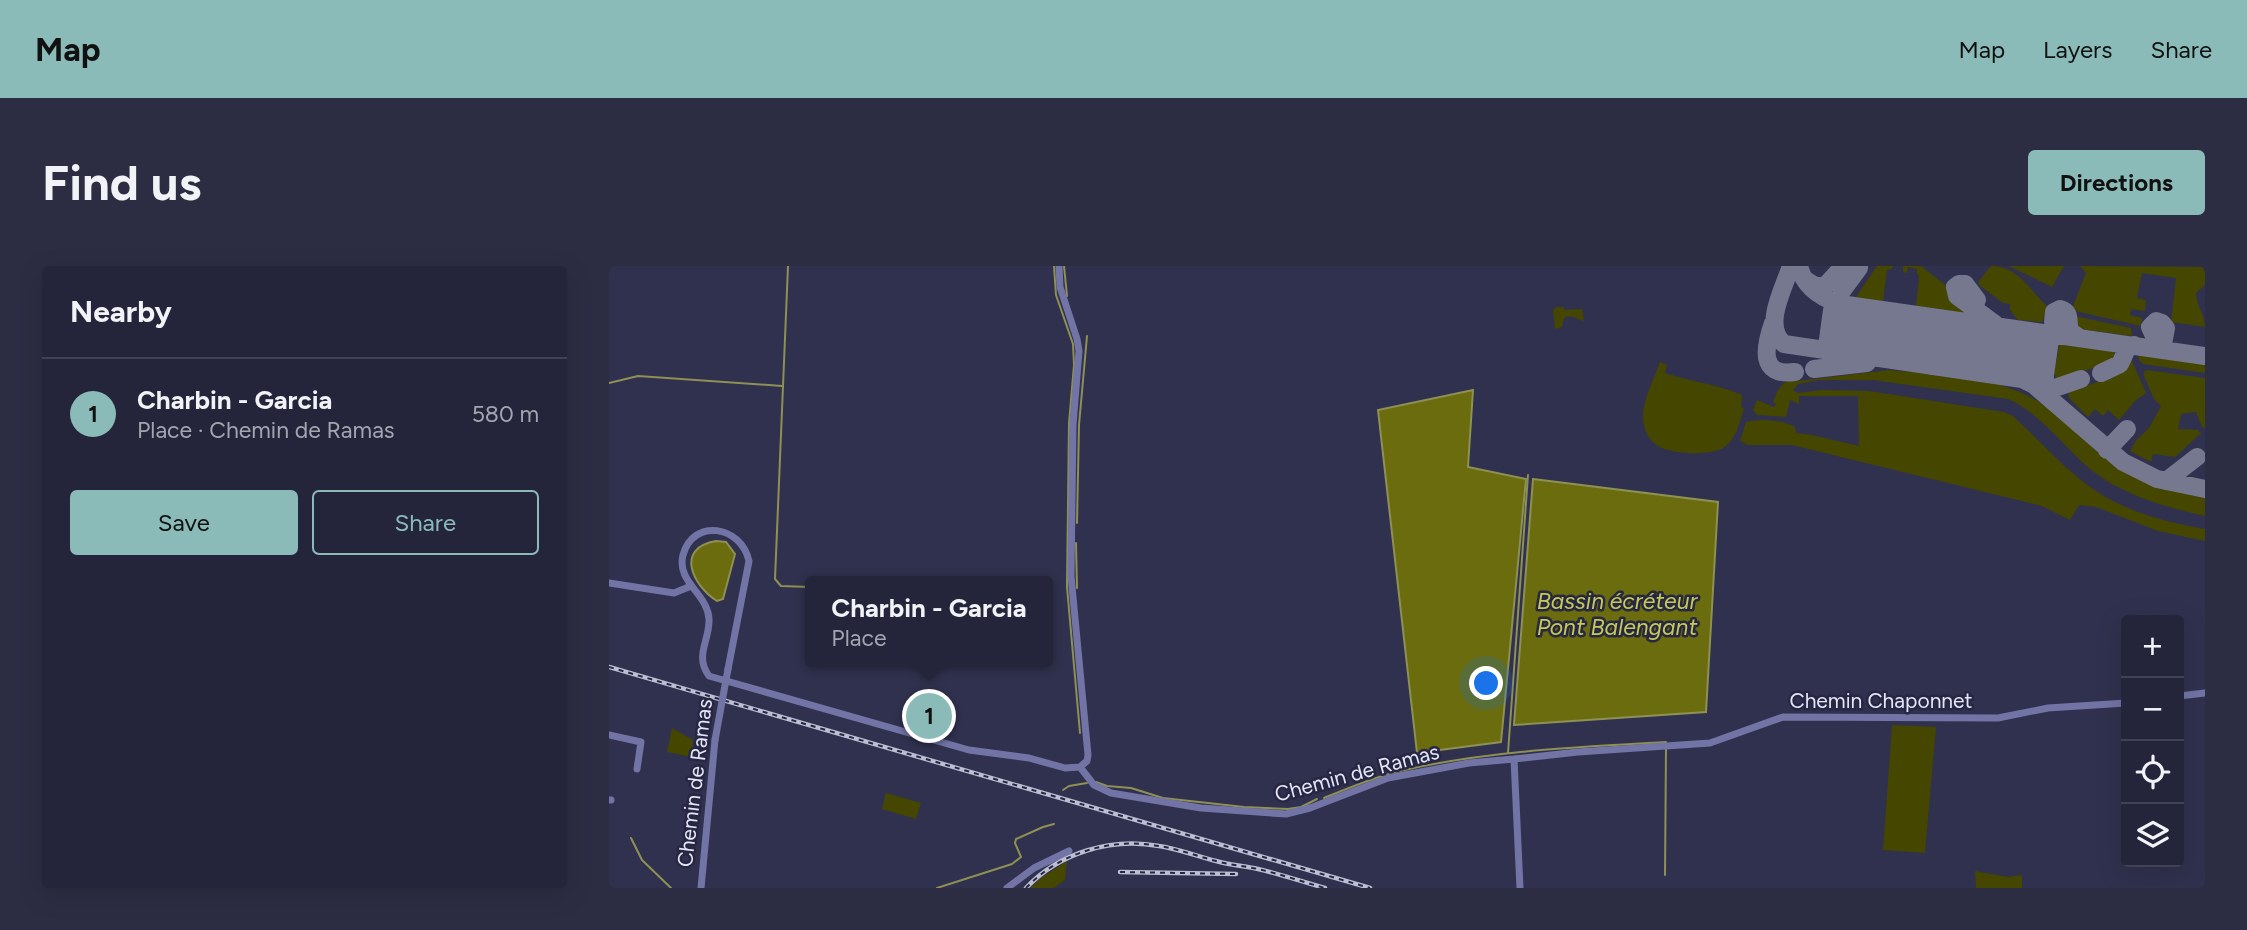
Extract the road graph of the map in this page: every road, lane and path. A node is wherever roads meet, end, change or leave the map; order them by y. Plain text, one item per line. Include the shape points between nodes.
1 (1059, 266) edge
2 (609, 583) edge
3 (691, 586) junction
4 (2205, 693) edge
5 (2184, 695) edge
6 (2121, 703) edge
7 (609, 735) edge
8 (1514, 759) junction
9 (1080, 767) junction
10 (637, 769) dead end
11 (1069, 850) dead end
12 (701, 888) edge
13 (1007, 888) edge
14 (1520, 888) edge

1 - 9 street via 1060,287 1079,351 1071,576 1088,755
2 - 3 street via 674,593
3 - 9 street, Chemin de Ramas via 709,615 701,663 709,676 969,750
3 - 12 street, Chemin de Ramas, bridge via 682,569 691,541 711,531 737,539 748,561 715,740
4 - 5 street
6 - 8 street, Chemin Chaponnet via 2048,708 1998,718 1783,717 1710,743
7 - 10 street via 641,742
8 - 9 street, Chemin de Ramas via 1388,778 1286,814 1176,805 1111,793 1094,785
8 - 14 street
11 - 13 street

